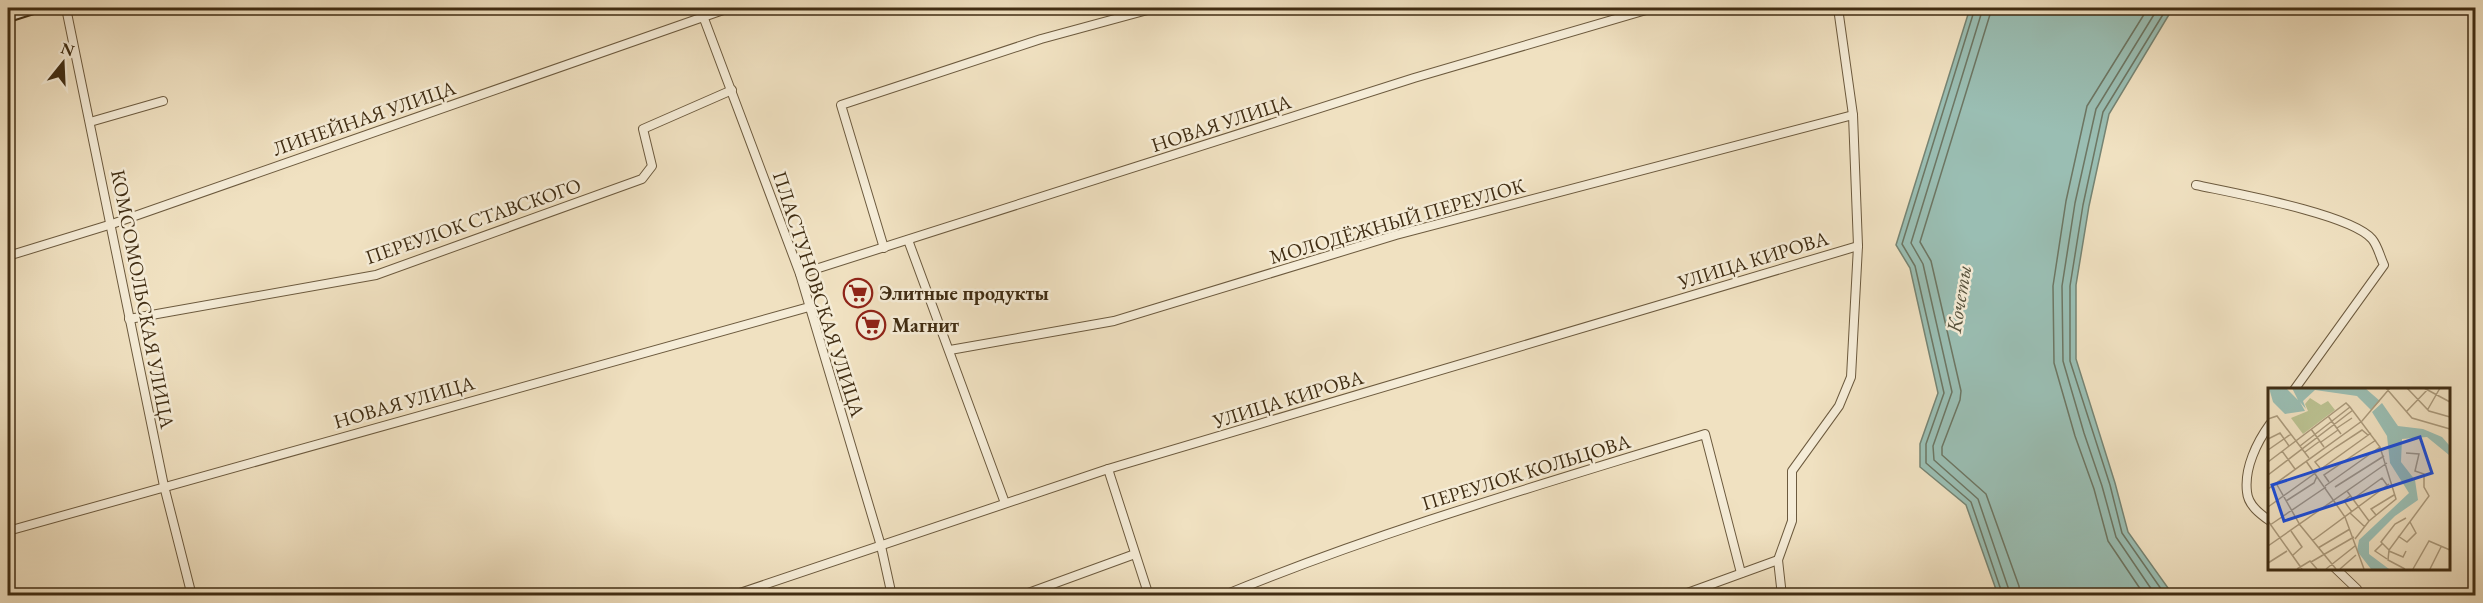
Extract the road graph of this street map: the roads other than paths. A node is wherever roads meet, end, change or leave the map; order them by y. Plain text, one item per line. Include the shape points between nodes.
1 (33, 8) edge
2 (66, 8) edge
3 (729, 8) edge
4 (1155, 8) edge
5 (1653, 8) edge
6 (1838, 8) edge
7 (701, 12) edge
8 (8, 16) edge
9 (732, 90) junction
10 (163, 101) dead end
11 (1853, 115) junction
12 (90, 122) junction
13 (2196, 185) dead end
14 (112, 224) junction
15 (908, 240) junction
16 (1858, 246) junction
17 (884, 248) junction
18 (8, 256) edge
19 (800, 274) junction
20 (809, 307) junction
21 (129, 319) junction
22 (950, 350) junction
23 (2295, 388) edge
24 (2268, 427) edge
25 (1108, 469) junction
26 (164, 486) junction
27 (1005, 503) junction
28 (2268, 520) edge
29 (8, 531) edge
30 (881, 546) junction
31 (1135, 554) junction
32 (1778, 560) junction
33 (2337, 570) edge
34 (1741, 573) junction
35 (192, 596) edge
36 (730, 596) edge
37 (892, 596) edge
38 (1020, 596) edge
39 (1149, 596) edge
40 (1222, 596) edge
41 (1679, 596) edge
42 (1782, 596) edge
43 (2352, 596) edge

1 - 8 street
2 - 12 street, КОМСОМОЛЬСКАЯ УЛИЦА
3 - 7 street, ЛИНЕЙНАЯ УЛИЦА
4 - 17 street via 1041,39 841,105
5 - 15 street, НОВАЯ УЛИЦА via 1413,78
6 - 11 street
7 - 9 street, ПЛАСТУНОВСКАЯ УЛИЦА
7 - 14 street, ЛИНЕЙНАЯ УЛИЦА
9 - 19 street, ПЛАСТУНОВСКАЯ УЛИЦА
9 - 21 street, ПЕРЕУЛОК СТАВСКОГО via 643,129 652,166 642,179 376,275
10 - 12 street
11 - 16 street
11 - 22 street, МОЛОДЁЖНЫЙ ПЕРЕУЛОК via 1396,236 1114,321
12 - 14 street, КОМСОМОЛЬСКАЯ УЛИЦА
13 - 23 street via 2307,210 2357,227 2373,240 2384,265
14 - 18 street, ЛИНЕЙНАЯ УЛИЦА
14 - 21 street, КОМСОМОЛЬСКАЯ УЛИЦА
15 - 17 street, НОВАЯ УЛИЦА
15 - 22 street
16 - 25 street, УЛИЦА КИРОВА
16 - 32 street via 1851,377 1839,406 1792,471 1792,521
17 - 19 street, НОВАЯ УЛИЦА
19 - 20 street, ПЛАСТУНОВСКАЯ УЛИЦА
20 - 26 street, НОВАЯ УЛИЦА
20 - 30 street, ПЛАСТУНОВСКАЯ УЛИЦА
21 - 26 street, КОМСОМОЛЬСКАЯ УЛИЦА
22 - 27 street
24 - 28 street via 2257,441 2247,493 2257,512
25 - 27 street, УЛИЦА КИРОВА
25 - 31 street
26 - 29 street, НОВАЯ УЛИЦА
26 - 35 street, КОМСОМОЛЬСКАЯ УЛИЦА
27 - 30 street, УЛИЦА КИРОВА
30 - 36 street, УЛИЦА КИРОВА
30 - 37 street, ПЛАСТУНОВСКАЯ УЛИЦА
31 - 38 street
31 - 39 street
32 - 34 street
32 - 42 street
33 - 43 street via 2357,589
34 - 40 street, ПЕРЕУЛОК КОЛЬЦОВА via 1705,434 1434,518
34 - 41 street

